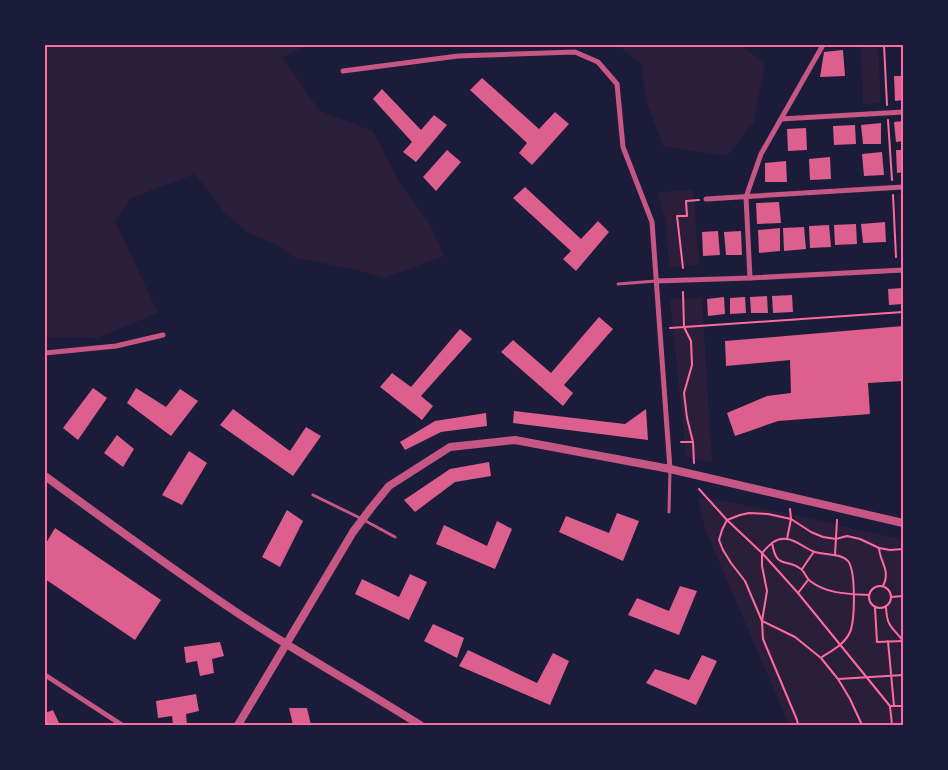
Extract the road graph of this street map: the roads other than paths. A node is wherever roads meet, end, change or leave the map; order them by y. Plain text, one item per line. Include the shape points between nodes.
1 (823, 45) edge
2 (343, 71) dead end
3 (903, 112) edge
4 (781, 119) junction
5 (903, 187) edge
6 (746, 197) junction
7 (706, 199) road end
8 (903, 270) edge
9 (750, 278) junction
10 (656, 282) junction
11 (618, 284) dead end
12 (163, 335) dead end
13 (45, 354) edge
14 (670, 469) junction
15 (45, 476) edge
16 (314, 495) dead end
17 (669, 512) dead end
18 (362, 519) junction
19 (903, 523) edge
20 (395, 537) dead end
21 (286, 644) junction
22 (45, 675) edge
23 (122, 725) edge
24 (238, 725) edge
25 (420, 725) edge

1 - 4 street
2 - 10 street via 458,56 575,52 598,62 617,84 623,147 652,222
3 - 4 street
4 - 6 street via 761,154
5 - 6 street
6 - 7 street
6 - 9 street
8 - 9 street
9 - 10 street
10 - 11 lane
10 - 14 street
12 - 13 street via 116,346
14 - 17 lane
14 - 18 street via 515,440 450,447 389,486
14 - 19 street
15 - 21 street via 140,546
16 - 18 lane
18 - 20 lane
18 - 21 street
21 - 24 street
21 - 25 street
22 - 23 street

